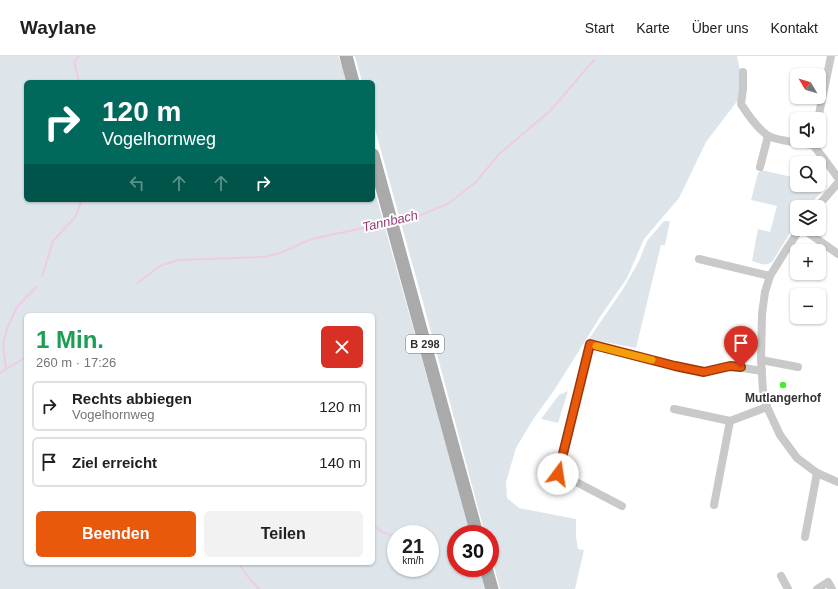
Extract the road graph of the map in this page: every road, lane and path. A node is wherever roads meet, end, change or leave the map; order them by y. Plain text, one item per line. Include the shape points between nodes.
1 (346, 56) edge
2 (831, 56) edge
3 (743, 72) dead end
4 (352, 80) edge
5 (819, 112) edge
6 (768, 136) junction
7 (790, 141) edge
8 (817, 148) edge
9 (375, 162) edge
10 (760, 167) dead end
11 (838, 178) edge
12 (838, 183) edge
13 (823, 200) edge
14 (795, 236) edge
15 (813, 236) edge
16 (838, 254) edge
17 (699, 260) dead end
18 (770, 276) junction
19 (761, 360) junction
20 (798, 367) dead end
21 (762, 371) junction
22 (768, 406) junction
23 (674, 409) dead end
24 (730, 421) junction
25 (817, 473) junction
26 (838, 482) edge
27 (714, 505) dead end
28 (622, 506) dead end
29 (475, 525) edge
30 (805, 537) dead end
31 (781, 576) dead end
32 (489, 577) edge
33 (492, 589) edge
34 (788, 589) edge
35 (817, 589) edge
36 (832, 589) edge

1 - 4 main road
2 - 5 street
3 - 6 street via 741,104
6 - 7 street
6 - 10 street
8 - 11 street
9 - 29 main road, B 298
12 - 13 street
14 - 18 street
15 - 16 street
17 - 18 street
18 - 19 street via 762,314
19 - 20 street
19 - 21 street
21 - 22 street via 763,391
21 - 28 street via 730,366 704,372 590,344 558,474
22 - 24 street
22 - 25 street via 780,435 797,458
23 - 24 street
24 - 27 street
25 - 26 street
25 - 30 street
31 - 34 street
32 - 33 main road
35 - 36 street via 828,582

